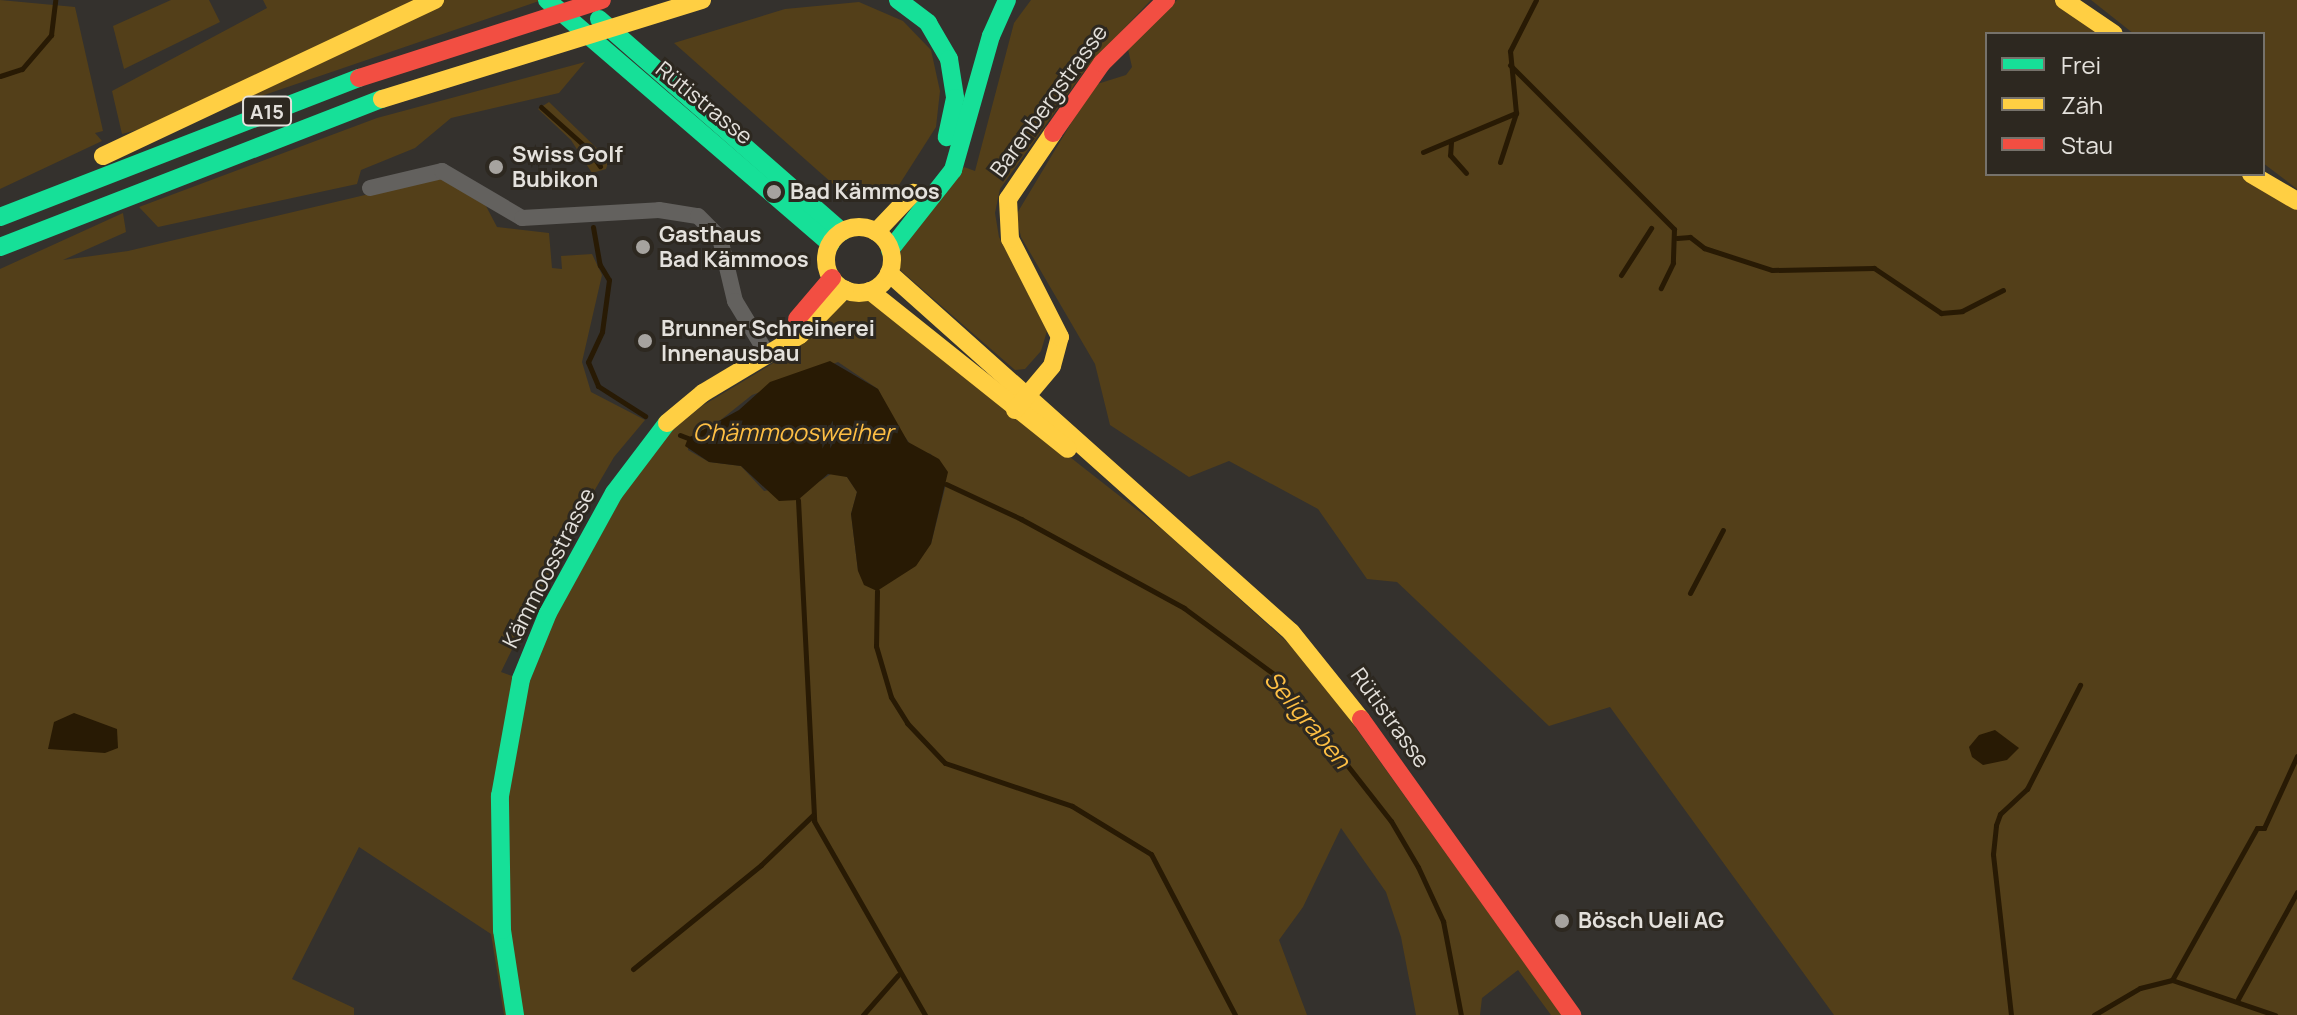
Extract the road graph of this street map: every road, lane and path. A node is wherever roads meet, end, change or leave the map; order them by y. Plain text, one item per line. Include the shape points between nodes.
1 (435, 0) edge
2 (547, 0) edge
3 (577, 0) edge
4 (602, 0) edge
5 (702, 0) edge
6 (898, 0) edge
7 (1007, 0) edge
8 (1166, 0) edge
9 (2064, 0) edge
10 (2111, 32) edge
11 (2254, 176) edge
12 (370, 188) dead end
13 (2297, 201) edge
14 (0, 209) edge
15 (0, 217) edge
16 (876, 232) junction
17 (836, 238) junction
18 (0, 247) edge
19 (890, 250) junction
20 (889, 273) junction
21 (839, 283) junction
22 (870, 291) junction
23 (766, 352) junction
24 (1028, 395) junction
25 (1015, 410) junction
26 (1125, 488) junction
27 (515, 1015) edge
28 (1572, 1015) edge

1 - 14 main road via 234,90
2 - 17 main road, Rütistrasse
3 - 17 main road, Rütistrasse
4 - 15 main road, A15 via 216,130
5 - 18 main road, A15 via 563,40 196,165
6 - 16 main road via 928,23 945,50 955,108 932,169
7 - 19 main road via 991,36 953,170
8 - 24 main road, Barenbergstrasse via 1102,63 1008,199 1010,239 1060,330 1056,359
9 - 10 main road
11 - 13 main road
12 - 23 street via 442,171 522,218 659,210 698,216 720,238 735,301
16 - 17 main road via 859,227
16 - 19 main road
17 - 21 main road via 827,261
19 - 20 main road
20 - 22 main road
20 - 24 main road, Rütistrasse
21 - 22 main road
21 - 23 main road, Kämmoosstrasse
22 - 25 main road, Rütistrasse
23 - 27 main road, Kämmoosstrasse via 683,407 644,447 569,573 533,647 510,720 500,796 502,930
24 - 25 main road, Barenbergstrasse
24 - 26 main road, Rütistrasse
25 - 26 main road, Rütistrasse
26 - 28 main road, Rütistrasse via 1246,589 1313,656

